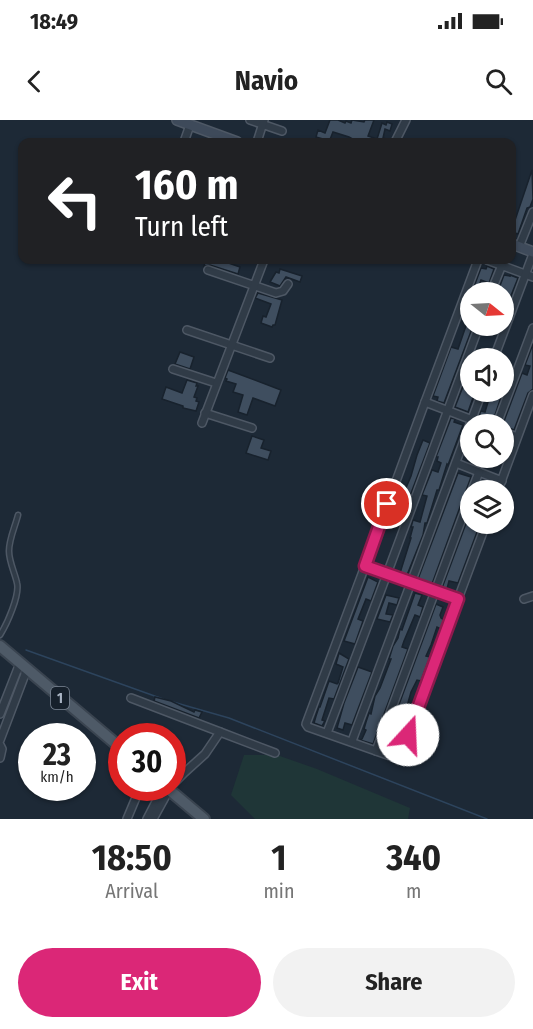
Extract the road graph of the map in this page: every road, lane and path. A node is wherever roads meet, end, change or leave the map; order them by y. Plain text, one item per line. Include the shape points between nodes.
1 (177, 120) edge
2 (250, 120) edge
3 (406, 120) edge
4 (263, 122) edge
5 (190, 125) junction
6 (282, 131) dead end
7 (185, 138) edge
8 (226, 138) edge
9 (258, 138) edge
10 (397, 138) edge
11 (533, 212) edge
12 (530, 231) edge
13 (516, 244) edge
14 (516, 245) edge
15 (533, 253) edge
16 (262, 264) edge
17 (477, 264) edge
18 (499, 264) edge
19 (502, 265) junction
20 (208, 270) dead end
21 (529, 275) edge
22 (495, 282) edge
23 (288, 284) dead end
24 (254, 286) junction
25 (533, 328) edge
26 (187, 330) dead end
27 (475, 336) edge
28 (230, 345) junction
29 (498, 348) edge
30 (270, 358) dead end
31 (173, 369) dead end
32 (216, 383) junction
33 (533, 395) edge
34 (425, 402) junction
35 (447, 411) junction
36 (205, 413) junction
37 (501, 414) edge
38 (460, 416) edge
39 (202, 423) dead end
40 (252, 428) dead end
41 (514, 436) edge
42 (517, 437) junction
43 (460, 452) edge
44 (456, 463) junction
45 (479, 472) junction
46 (476, 480) edge
47 (499, 480) edge
48 (502, 480) edge
49 (18, 515) dead end
50 (460, 524) edge
51 (482, 534) edge
52 (365, 566) junction
53 (387, 574) junction
54 (411, 582) junction
55 (435, 591) junction
56 (533, 596) edge
57 (458, 599) junction
58 (524, 599) dead end
59 (0, 635) edge
60 (0, 646) edge
61 (23, 666) junction
62 (131, 698) dead end
63 (0, 714) edge
64 (220, 732) junction
65 (327, 733) junction
66 (108, 737) edge
67 (0, 740) edge
68 (352, 741) junction
69 (0, 745) edge
70 (376, 751) junction
71 (275, 753) dead end
72 (0, 758) edge
73 (186, 770) edge
74 (135, 801) edge
75 (184, 801) edge
76 (153, 814) edge
77 (127, 819) edge
78 (147, 819) edge
79 (204, 819) edge

1 - 5 main road
2 - 4 street
3 - 10 street
4 - 6 street
4 - 9 street
5 - 7 street
5 - 8 main road
11 - 12 street
12 - 13 street
14 - 15 main road
15 - 21 street
16 - 24 street
17 - 34 street
18 - 19 street
19 - 21 street
19 - 22 street
20 - 24 street
21 - 29 street
23 - 24 street via 276,293
24 - 28 street
25 - 37 street
26 - 28 street
27 - 35 street
28 - 30 street
28 - 32 street
31 - 32 street
32 - 36 street
33 - 42 street
34 - 35 street
34 - 52 street
35 - 38 street
35 - 53 street
36 - 39 street
36 - 40 street
41 - 42 street
42 - 48 street
43 - 44 street
44 - 45 street
44 - 54 street
45 - 46 street
45 - 47 street
49 - 59 lane via 9,553 18,591
50 - 55 street
51 - 57 street
52 - 53 street
52 - 65 street via 306,724
53 - 54 street
53 - 65 street
54 - 55 street
54 - 68 street
55 - 57 street
55 - 70 street
56 - 58 street
57 - 70 street via 400,756
60 - 61 main road, 1
61 - 63 street
61 - 66 main road, 1
61 - 67 street
62 - 64 street
64 - 71 street
64 - 73 street via 205,754
65 - 68 street
68 - 70 street
69 - 72 street
74 - 77 street
75 - 79 main road
76 - 78 street

